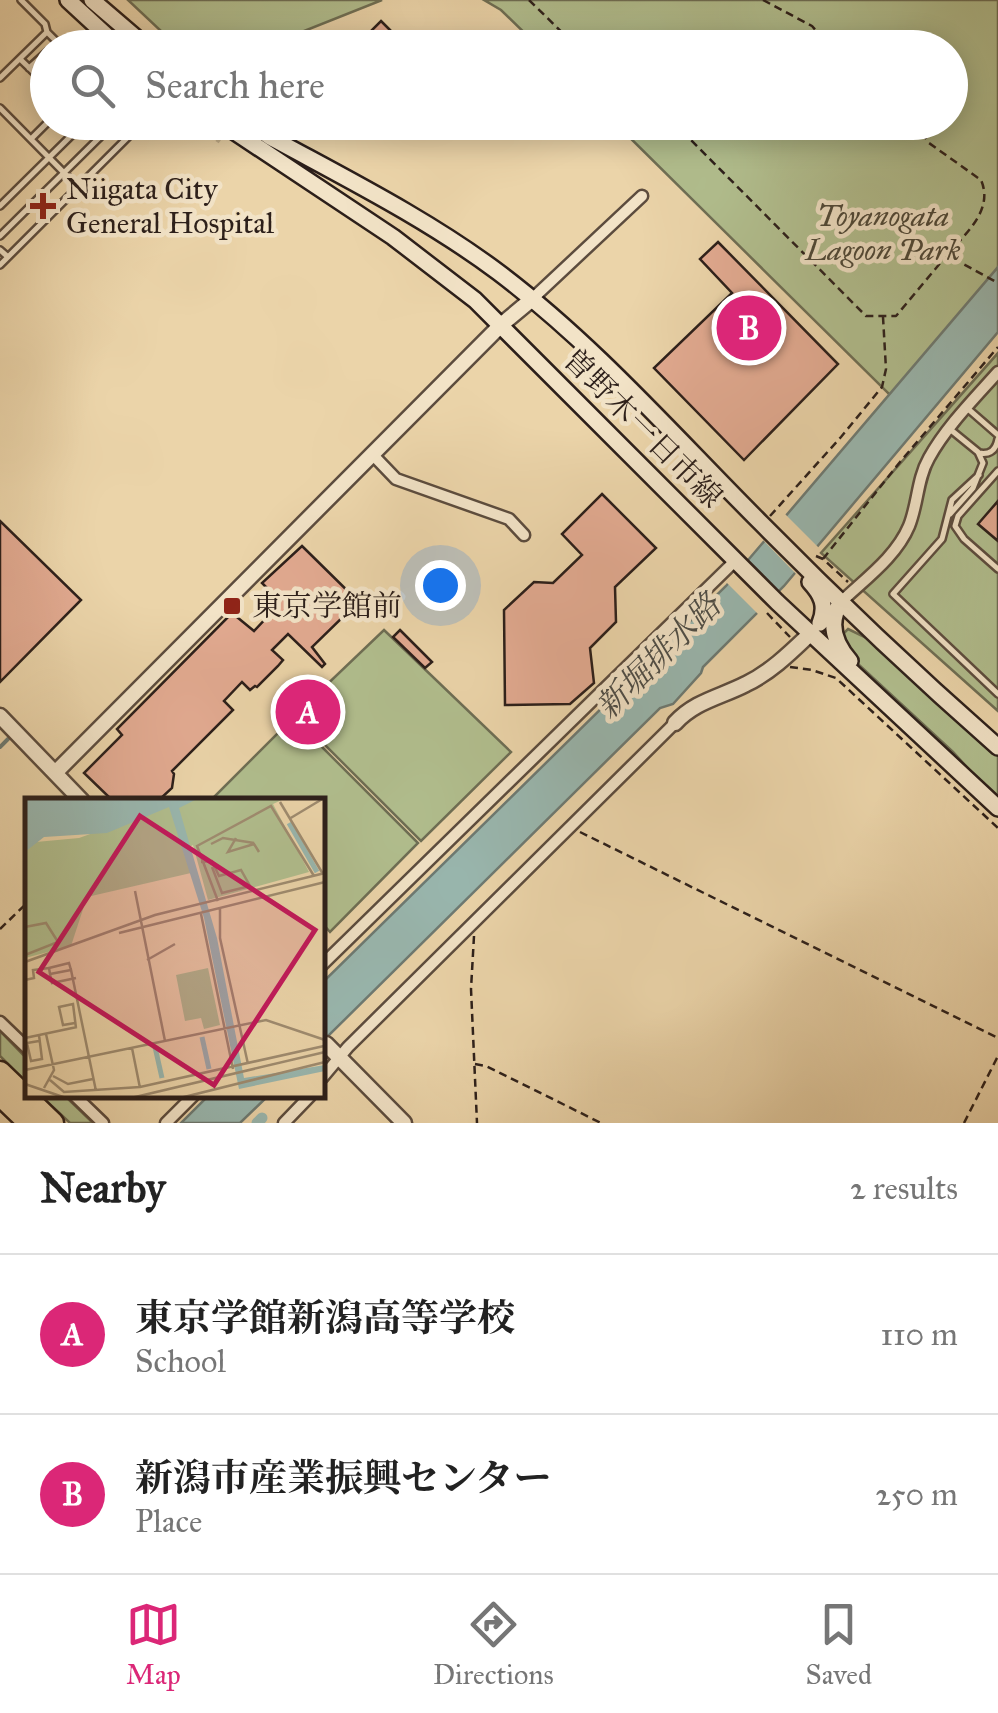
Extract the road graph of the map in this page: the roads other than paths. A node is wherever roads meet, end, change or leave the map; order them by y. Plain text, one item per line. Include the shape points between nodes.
1 (22, 0) edge
2 (68, 0) edge
3 (99, 2) edge
4 (46, 30) edge
5 (100, 30) edge
6 (129, 30) edge
7 (30, 48) edge
8 (20, 58) junction
9 (30, 68) edge
10 (0, 78) edge
11 (0, 108) edge
12 (30, 138) edge
13 (32, 140) edge
14 (67, 140) edge
15 (97, 140) edge
16 (125, 140) edge
17 (247, 140) edge
18 (276, 140) edge
19 (50, 158) junction
20 (64, 173) junction
21 (78, 187) junction
22 (642, 196) dead end
23 (0, 206) edge
24 (0, 236) edge
25 (0, 250) edge
26 (8, 258) junction
27 (0, 265) edge
28 (530, 300) junction
29 (501, 325) junction
30 (998, 372) edge
31 (967, 408) junction
32 (950, 429) junction
33 (998, 437) edge
34 (978, 452) junction
35 (372, 454) junction
36 (998, 471) edge
37 (524, 534) dead end
38 (736, 562) junction
39 (998, 569) edge
40 (825, 619) junction
41 (998, 694) edge
42 (884, 703) junction
43 (0, 716) edge
44 (675, 722) joint
45 (998, 747) edge
46 (55, 774) junction
47 (80, 798) edge
48 (998, 808) edge
49 (325, 963) edge
50 (0, 1022) edge
51 (325, 1043) edge
52 (25, 1046) edge
53 (338, 1057) junction
54 (0, 1072) edge
55 (325, 1074) edge
56 (0, 1096) edge
57 (25, 1096) edge
58 (28, 1098) edge
59 (77, 1098) edge
60 (191, 1098) edge
61 (308, 1098) edge
62 (29, 1123) edge
63 (54, 1123) edge
64 (103, 1123) edge
65 (166, 1123) edge
66 (284, 1123) edge
67 (404, 1123) edge

1 - 4 lane
2 - 5 main road
3 - 6 main road
7 - 8 lane
8 - 9 lane
8 - 10 lane
11 - 12 lane
13 - 19 lane
14 - 19 lane
15 - 20 lane
16 - 21 lane
17 - 29 main road, 曽野木一日市線 via 393,237
18 - 28 main road, 曽野木一日市線 via 408,212
19 - 20 lane
19 - 23 lane
20 - 21 lane
20 - 24 lane
21 - 26 lane
22 - 28 street
25 - 26 lane
26 - 27 lane
28 - 29 street
28 - 40 main road, 曽野木一日市線 via 595,354 807,565
29 - 35 street
29 - 38 main road, 曽野木一日市線
30 - 31 street
31 - 32 street
31 - 33 lane
32 - 34 lane
32 - 40 street via 922,473 910,525 898,545
33 - 34 lane via 991,452
34 - 41 lane via 979,475 952,500 942,539 893,594
35 - 37 street via 396,478 509,519
35 - 46 street
36 - 39 lane via 956,526
38 - 40 main road, 曽野木一日市線 via 778,609
38 - 49 street
40 - 42 main road, 曽野木一日市線
40 - 42 main road
40 - 44 street via 780,662
40 - 45 main road, 曽野木一日市線 via 878,638
42 - 48 main road, 曽野木一日市線
43 - 46 street
44 - 53 street
46 - 47 street
50 - 52 street
51 - 53 street
53 - 55 street
53 - 67 street
54 - 57 highway
56 - 62 highway
58 - 63 highway
59 - 64 street
60 - 65 street
61 - 66 street

